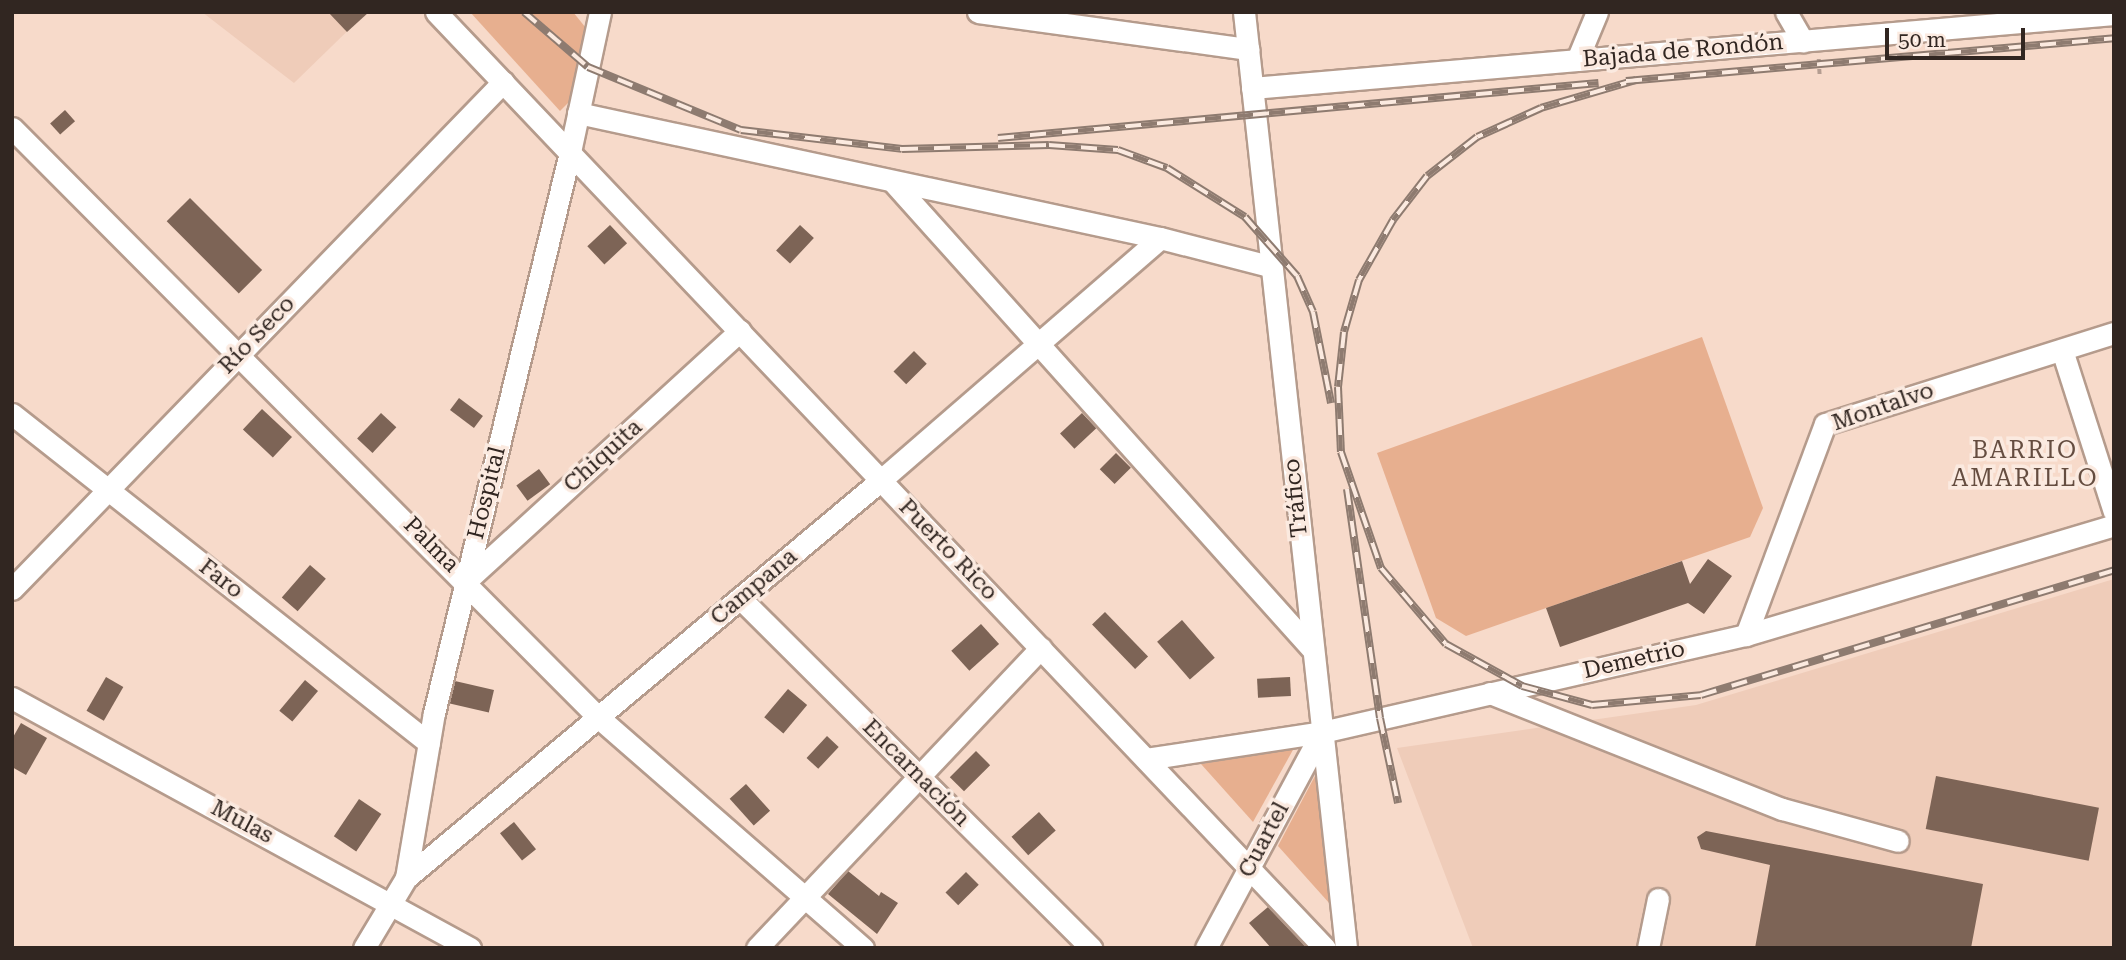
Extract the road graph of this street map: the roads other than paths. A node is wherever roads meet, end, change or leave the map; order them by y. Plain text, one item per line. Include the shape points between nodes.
1 (436, 12) edge
2 (978, 12) edge
3 (1244, 12) edge
4 (1597, 12) edge
5 (1786, 12) edge
6 (2114, 14) edge
7 (597, 15) edge
8 (1048, 17) edge
9 (1803, 41) junction
10 (1248, 49) junction
11 (1577, 60) junction
12 (503, 82) junction
13 (1252, 89) junction
14 (578, 113) junction
15 (12, 128) edge
16 (570, 152) junction
17 (894, 183) junction
18 (1160, 238) junction
19 (1269, 266) junction
20 (740, 331) junction
21 (2114, 333) edge
22 (1038, 342) junction
23 (2062, 350) junction
24 (239, 354) junction
25 (12, 414) edge
26 (881, 480) junction
27 (106, 488) junction
28 (2114, 512) edge
29 (2114, 525) edge
30 (466, 581) junction
31 (12, 589) edge
32 (740, 598) junction
33 (1746, 635) junction
34 (1041, 648) junction
35 (1312, 650) junction
36 (1490, 693) junction
37 (12, 698) edge
38 (598, 717) junction
39 (1322, 732) junction
40 (429, 743) junction
41 (1146, 759) junction
42 (919, 776) junction
43 (1898, 841) dead end
44 (1249, 867) junction
45 (406, 878) junction
46 (805, 897) junction
47 (1658, 899) dead end
48 (390, 903) junction
49 (364, 948) edge
50 (470, 948) edge
51 (757, 948) edge
52 (863, 948) edge
53 (1091, 948) edge
54 (1206, 948) edge
55 (1325, 948) edge
56 (1346, 948) edge
57 (1648, 948) edge

1 - 12 street, Puerto Rico
2 - 8 street
3 - 10 street, Tráfico
4 - 11 street
5 - 9 street
6 - 9 street, Bajada de Rondón
7 - 14 street
8 - 10 street
9 - 11 street, Bajada de Rondón
10 - 13 street, Tráfico
11 - 13 street, Bajada de Rondón
12 - 16 street, Puerto Rico
12 - 24 street, Río Seco
13 - 19 street, Tráfico
14 - 16 street
14 - 17 street
15 - 24 street, Palma
16 - 20 street, Puerto Rico
16 - 30 street, Hospital
17 - 18 street
17 - 22 street
18 - 19 street
18 - 22 street, Campana
19 - 35 street, Tráfico
20 - 26 street, Puerto Rico
20 - 30 street, Chiquita
21 - 23 street, Montalvo
22 - 26 street, Campana
22 - 35 street
23 - 28 street
23 - 33 street, Montalvo via 1825,424
24 - 27 street, Río Seco
24 - 30 street, Palma
25 - 27 street, Faro
26 - 32 street, Campana
26 - 34 street, Puerto Rico
27 - 31 street, Río Seco
27 - 40 street, Faro
29 - 33 street, Demetrio
30 - 38 street, Palma
30 - 40 street, Hospital
32 - 38 street, Campana
32 - 42 street, Encarnación
33 - 36 street, Demetrio
34 - 41 street, Puerto Rico
34 - 42 street
35 - 39 street, Tráfico
36 - 39 street, Demetrio
36 - 43 street via 1782,809
37 - 48 street, Mulas
38 - 45 street, Campana
38 - 46 street, Palma
39 - 41 street, Demetrio
39 - 44 street, Cuartel
39 - 56 street, Tráfico
40 - 45 street, Hospital
41 - 44 street, Puerto Rico
42 - 46 street
42 - 53 street, Encarnación
44 - 54 street, Cuartel
44 - 55 street, Puerto Rico
45 - 48 street, Campana
46 - 51 street
46 - 52 street, Palma
47 - 57 street
48 - 49 street, Campana
48 - 50 street, Mulas

